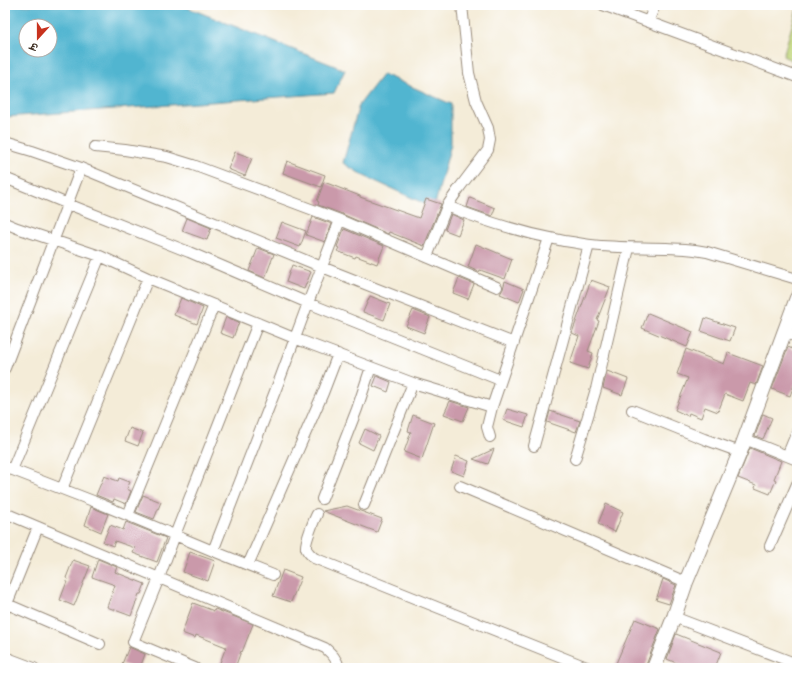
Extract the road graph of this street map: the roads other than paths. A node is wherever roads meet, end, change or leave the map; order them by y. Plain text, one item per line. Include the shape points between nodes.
1 (462, 5) edge
2 (603, 5) edge
3 (655, 5) edge
4 (648, 22) junction
5 (797, 77) edge
6 (5, 143) edge
7 (95, 147) dead end
8 (81, 168) junction
9 (5, 178) edge
10 (68, 204) junction
11 (447, 206) junction
12 (340, 220) junction
13 (5, 223) edge
14 (548, 238) junction
15 (52, 241) junction
16 (589, 245) junction
17 (629, 248) junction
18 (100, 256) junction
19 (427, 257) junction
20 (322, 267) junction
21 (148, 278) junction
22 (797, 279) edge
23 (497, 287) dead end
24 (797, 298) edge
25 (308, 303) junction
26 (214, 305) junction
27 (258, 323) junction
28 (784, 332) junction
29 (797, 337) edge
30 (294, 338) junction
31 (514, 343) junction
32 (338, 354) junction
33 (372, 367) junction
34 (5, 368) edge
35 (500, 380) junction
36 (413, 383) junction
37 (492, 407) junction
38 (632, 410) dead end
39 (797, 432) edge
40 (490, 437) dead end
41 (742, 445) junction
42 (534, 446) dead end
43 (787, 456) junction
44 (575, 459) dead end
45 (797, 460) edge
46 (8, 468) edge
47 (797, 484) edge
48 (460, 486) dead end
49 (62, 489) junction
50 (322, 499) dead end
51 (364, 505) dead end
52 (5, 513) edge
53 (317, 514) dead end
54 (128, 515) junction
55 (38, 527) junction
56 (175, 535) junction
57 (770, 546) dead end
58 (213, 551) junction
59 (248, 565) junction
60 (273, 575) dead end
61 (159, 578) junction
62 (686, 582) junction
63 (7, 600) edge
64 (674, 617) junction
65 (100, 644) dead end
66 (5, 657) edge
67 (797, 664) edge
68 (34, 668) edge
69 (195, 668) edge
70 (339, 668) edge
71 (589, 668) edge
72 (654, 668) edge

1 - 11 street via 469,72 490,140 488,150
2 - 4 street
3 - 4 street
4 - 5 street
6 - 8 street
7 - 12 street via 168,157
8 - 10 street
8 - 20 street
9 - 10 street
10 - 15 street
10 - 25 street
11 - 14 street via 502,226
11 - 19 street
12 - 19 street
12 - 20 street
13 - 15 street
14 - 16 street
14 - 31 street
15 - 18 street
15 - 34 street
16 - 17 street
16 - 42 street
17 - 22 street via 707,252
17 - 44 street via 596,389
18 - 21 street
18 - 46 street
19 - 23 street
20 - 25 street
20 - 31 street
21 - 26 street
21 - 49 street
24 - 28 street
25 - 30 street
25 - 35 street
26 - 27 street
26 - 54 street
27 - 30 street
27 - 56 street
28 - 29 street
28 - 41 street
30 - 32 street
30 - 58 street
31 - 35 street
32 - 33 street
32 - 59 street
33 - 36 street
33 - 50 street
35 - 37 street
36 - 37 street
36 - 51 street
37 - 40 street via 487,427
38 - 41 street via 691,434
39 - 43 street
41 - 43 street
41 - 62 street
43 - 45 street
46 - 49 street
47 - 57 street
48 - 62 street
49 - 54 street
52 - 55 street
53 - 71 street via 306,542 306,548 314,558
54 - 56 street
55 - 61 street
55 - 63 street
56 - 58 street
56 - 61 street
58 - 59 street
59 - 60 street
61 - 69 street via 133,642
61 - 70 street via 325,648 334,656
62 - 64 street
63 - 65 street
64 - 67 street
64 - 72 street
66 - 68 street

